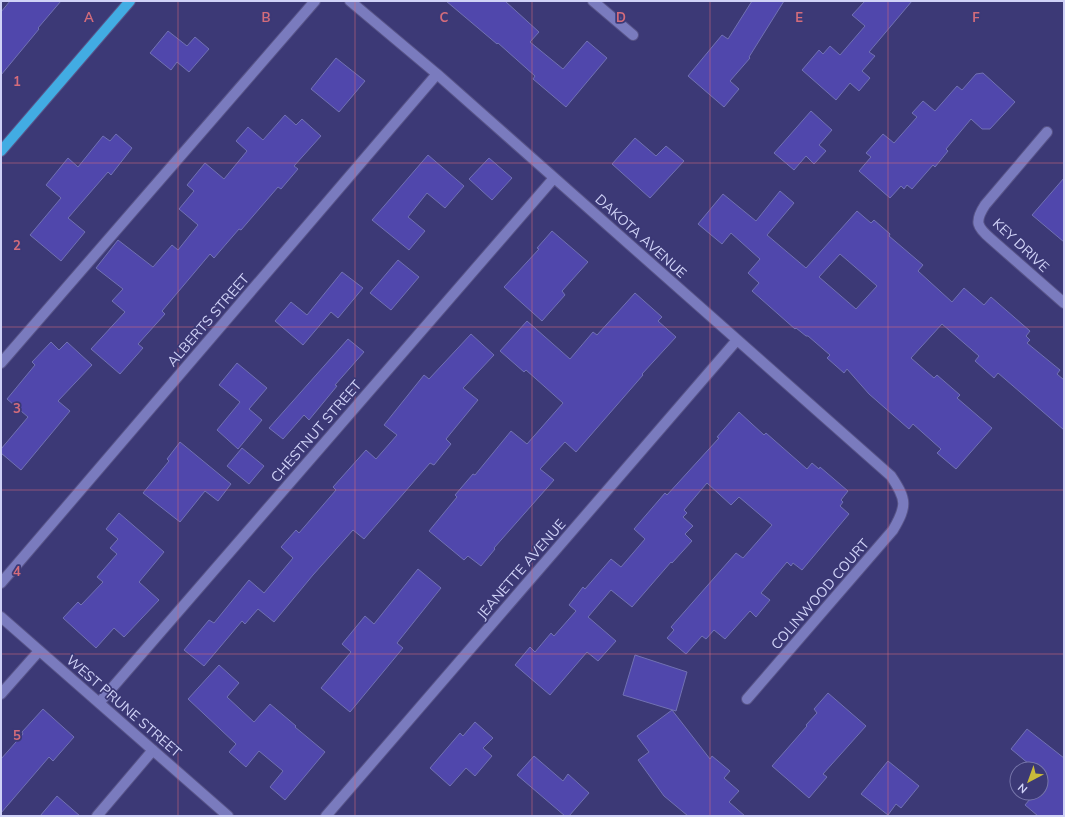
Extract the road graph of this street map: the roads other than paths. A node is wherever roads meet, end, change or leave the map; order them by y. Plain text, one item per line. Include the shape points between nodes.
1 (130, 1) edge
2 (315, 1) edge
3 (350, 1) edge
4 (593, 1) edge
5 (632, 35) dead end
6 (437, 74) junction
7 (1047, 132) dead end
8 (1, 151) edge
9 (554, 178) junction
10 (1064, 303) edge
11 (737, 340) junction
12 (1, 363) edge
13 (904, 501) joint
14 (1, 583) edge
15 (1, 617) edge
16 (39, 651) junction
17 (1, 694) edge
18 (747, 699) dead end
19 (99, 702) junction
20 (153, 750) junction
21 (97, 816) edge
22 (228, 816) edge
23 (326, 816) edge

1 - 8 main road
2 - 12 street
3 - 6 street, DAKOTA AVENUE
4 - 5 street
6 - 9 street, DAKOTA AVENUE
6 - 14 street, ALBERTS STREET
7 - 10 street, KEY DRIVE via 985,205 979,214 978,224 991,240
9 - 11 street, DAKOTA AVENUE
9 - 19 street, CHESTNUT STREET
11 - 13 street, DAKOTA AVENUE via 892,476
11 - 23 street, JEANETTE AVENUE
13 - 18 street, COLINWOOD COURT via 901,515 893,530
15 - 16 street, WEST PRUNE STREET
16 - 17 street
16 - 19 street, WEST PRUNE STREET
19 - 20 street, WEST PRUNE STREET
20 - 21 street
20 - 22 street, WEST PRUNE STREET

